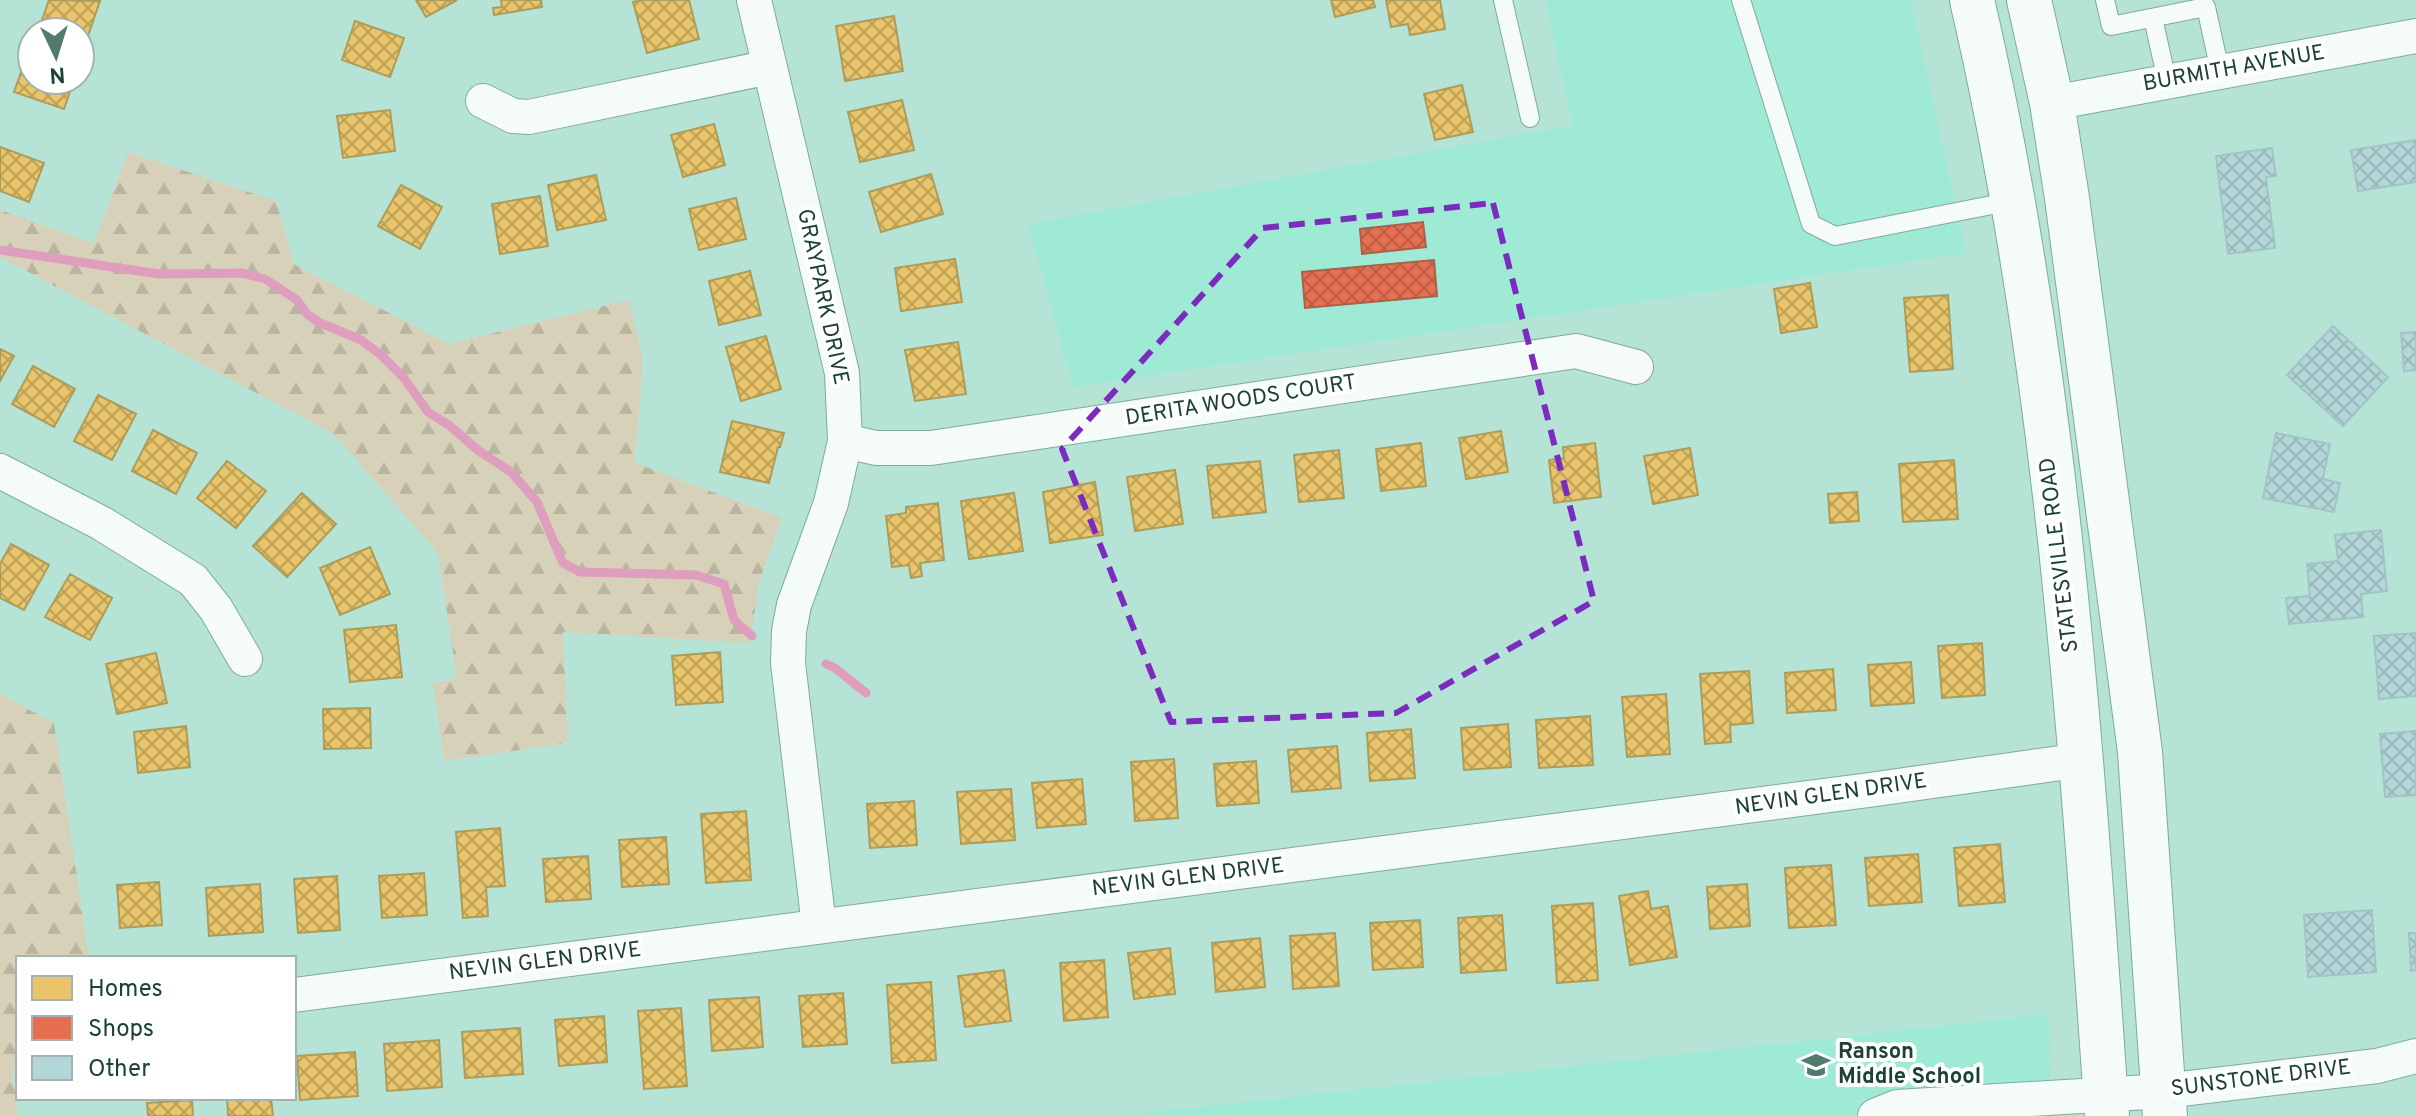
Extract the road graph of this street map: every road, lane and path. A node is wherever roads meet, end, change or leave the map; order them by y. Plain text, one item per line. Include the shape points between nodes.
1 (754, 0) edge
2 (1503, 0) edge
3 (1741, 0) edge
4 (1972, 0) edge
5 (2029, 0) edge
6 (2105, 0) edge
7 (2153, 18) junction
8 (2416, 36) edge
9 (770, 67) junction
10 (2220, 71) junction
11 (2167, 81) junction
12 (483, 101) dead end
13 (2052, 103) junction
14 (1530, 118) dead end
15 (2013, 201) junction
16 (1636, 367) dead end
17 (845, 441) junction
18 (0, 471) edge
19 (245, 659) dead end
20 (2082, 760) junction
21 (819, 926) junction
22 (296, 995) edge
23 (2416, 1056) edge
24 (2164, 1103) edge
25 (2106, 1105) edge
26 (1875, 1116) edge

1 - 9 street, GRAYPARK DRIVE
2 - 14 lane
3 - 15 lane via 1811,224 1835,236
4 - 15 main road, STATESVILLE ROAD
5 - 13 main road
6 - 7 lane via 2111,26
7 - 10 lane via 2206,7
7 - 11 lane
8 - 10 street, BURMITH AVENUE
9 - 12 street via 529,117 513,116
9 - 17 street, GRAYPARK DRIVE via 842,373
10 - 11 street, BURMITH AVENUE
11 - 13 street, BURMITH AVENUE
13 - 24 main road via 2140,752
15 - 20 main road, STATESVILLE ROAD via 2067,599
16 - 17 street, DERITA WOODS COURT via 1576,351 931,448 876,448
17 - 21 street, GRAYPARK DRIVE via 831,503 789,631 788,663
18 - 19 street via 101,523 193,580
20 - 21 street, NEVIN GLEN DRIVE
20 - 25 main road, STATESVILLE ROAD
21 - 22 street, NEVIN GLEN DRIVE
23 - 24 street, SUNSTONE DRIVE
24 - 25 street, SUNSTONE DRIVE
25 - 26 street, SUNSTONE DRIVE via 1897,1107

